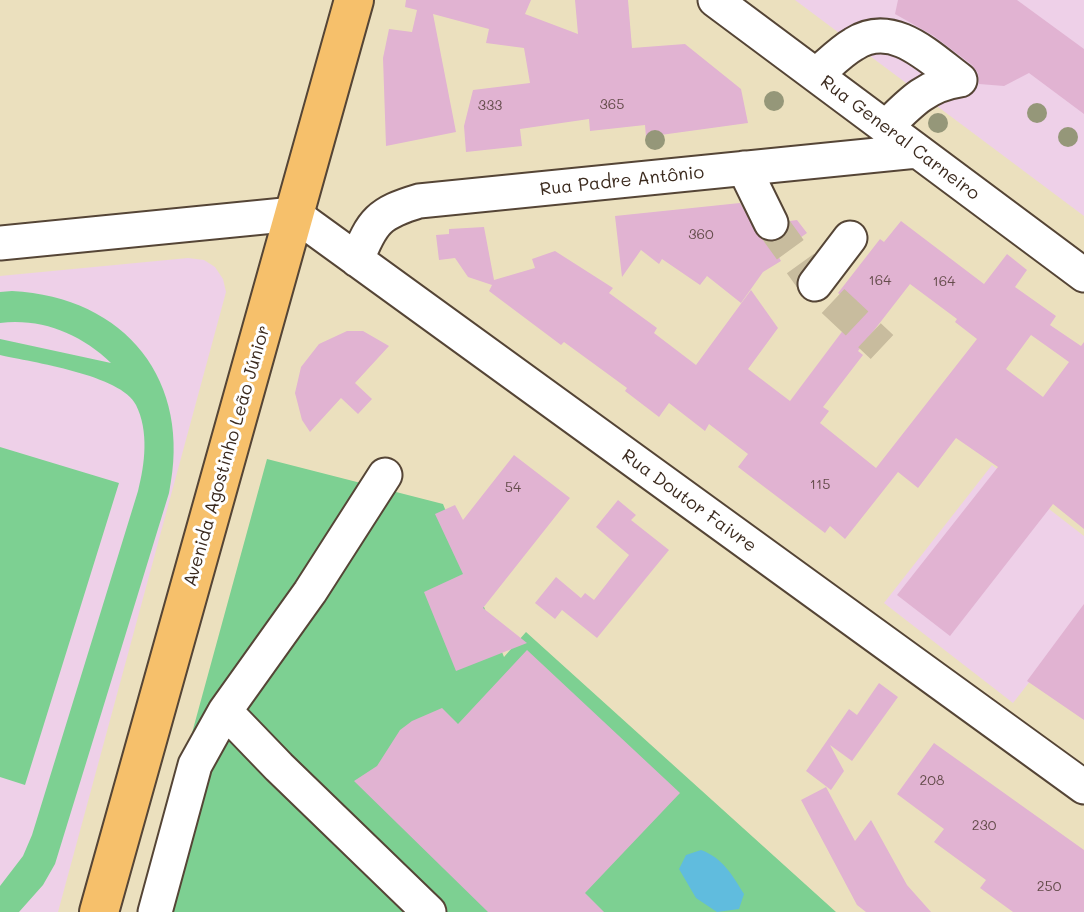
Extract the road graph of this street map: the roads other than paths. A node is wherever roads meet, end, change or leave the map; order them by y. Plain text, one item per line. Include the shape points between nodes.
1 (354, 0) edge
2 (715, 0) edge
3 (816, 75) junction
4 (886, 127) junction
5 (917, 151) junction
6 (744, 168) junction
7 (294, 214) junction
8 (771, 223) tunnel mouth
9 (850, 238) dead end
10 (0, 243) edge
11 (357, 260) junction
12 (1084, 275) edge
13 (815, 284) dead end
14 (385, 475) dead end
15 (225, 710) junction
16 (1084, 788) edge
17 (99, 912) edge
18 (156, 912) edge
19 (429, 912) edge

1 - 7 main road, Avenida Agostinho Leão Júnior
2 - 3 street, Rua General Carneiro
3 - 4 street, Rua General Carneiro
3 - 4 street via 855,42 882,34 907,41 960,80 920,93
4 - 5 street, Rua General Carneiro
5 - 6 street, Rua Padre Antônio
5 - 12 street, Rua General Carneiro
6 - 8 street
6 - 11 street, Rua Padre Antônio via 419,201 392,209 374,221
7 - 10 street
7 - 11 street, Rua Doutor Faivre
7 - 17 main road, Avenida Agostinho Leão Júnior
9 - 13 street
11 - 16 street, Rua Doutor Faivre
14 - 15 street via 310,592
15 - 18 street via 195,765
15 - 19 street

